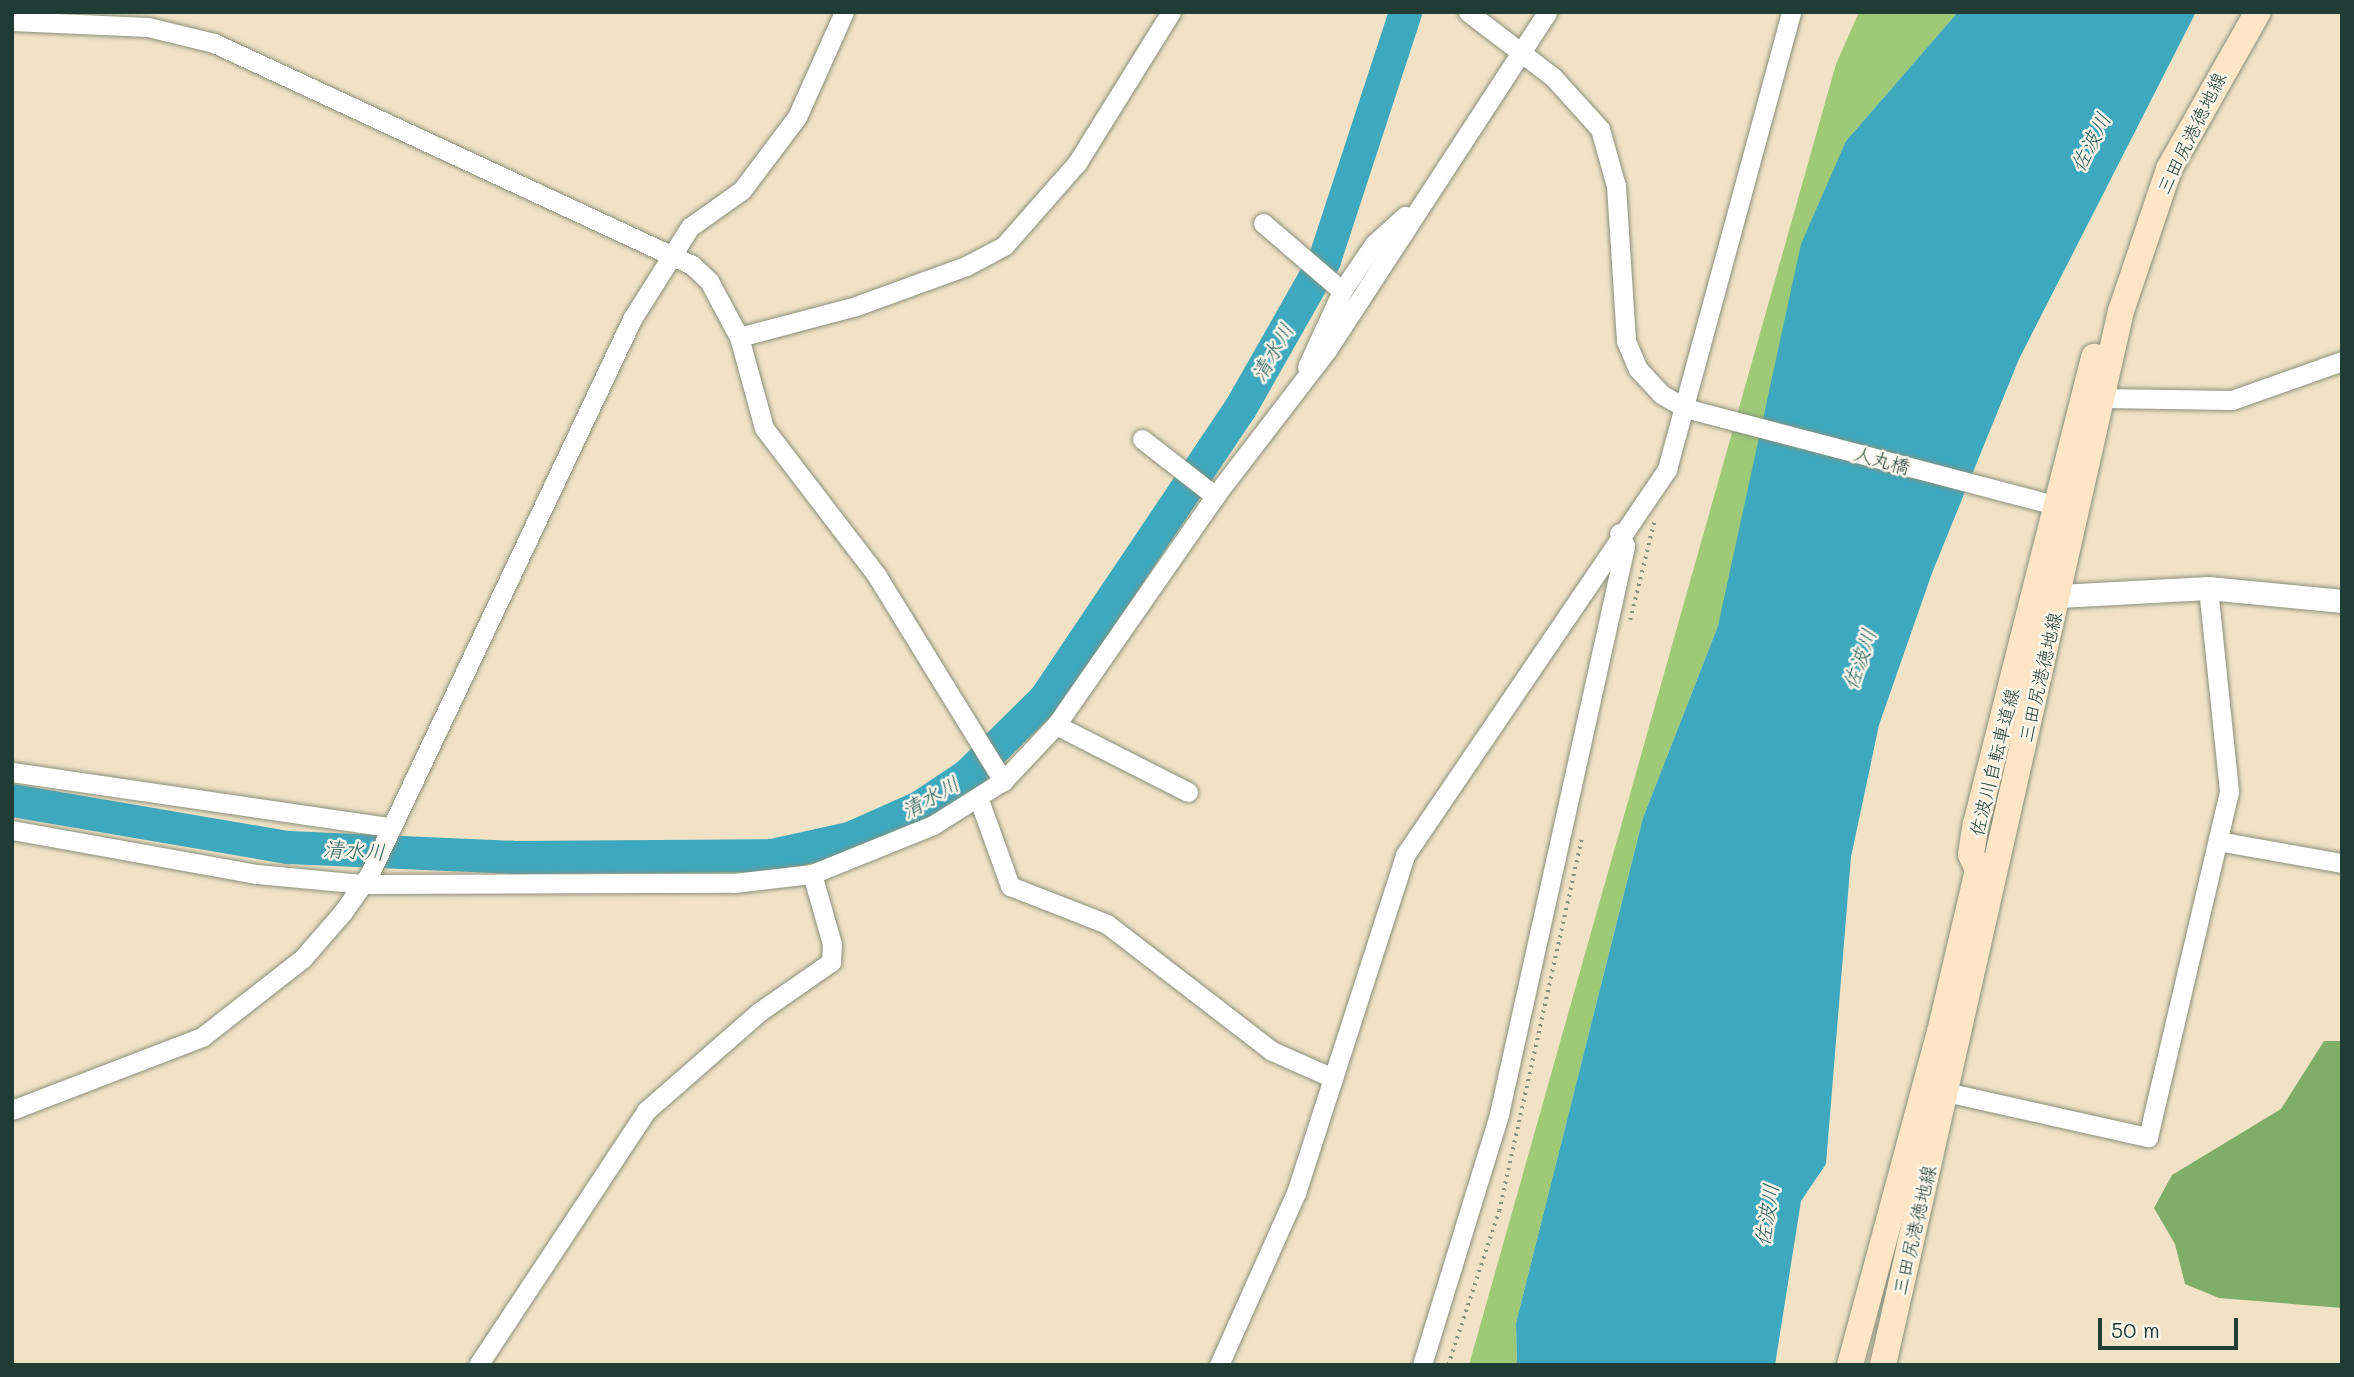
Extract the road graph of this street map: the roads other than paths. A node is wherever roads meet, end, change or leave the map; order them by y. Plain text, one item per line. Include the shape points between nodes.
1 (844, 12) edge
2 (1171, 12) edge
3 (1468, 12) edge
4 (1547, 12) edge
5 (1791, 12) edge
6 (2258, 12) edge
7 (12, 22) edge
8 (1520, 50) junction
9 (1419, 203) junction
10 (1263, 223) dead end
11 (671, 252) junction
12 (1342, 291) junction
13 (2113, 316) junction
14 (739, 337) junction
15 (2342, 361) edge
16 (1303, 382) junction
17 (2102, 398) junction
18 (1685, 408) junction
19 (1142, 439) dead end
20 (1215, 496) junction
21 (2046, 503) junction
22 (1619, 533) junction
23 (2208, 588) junction
24 (2059, 596) junction
25 (2342, 601) edge
26 (1056, 725) junction
27 (12, 772) edge
28 (1000, 777) junction
29 (1188, 792) dead end
30 (978, 797) junction
31 (12, 831) edge
32 (388, 831) junction
33 (2218, 841) junction
34 (2342, 863) edge
35 (1987, 873) junction
36 (812, 874) junction
37 (365, 880) junction
38 (1333, 1079) junction
39 (1946, 1092) junction
40 (12, 1110) edge
41 (478, 1365) edge
42 (1219, 1365) edge
43 (1422, 1365) edge
44 (1850, 1365) edge
45 (1883, 1365) edge

1 - 11 street via 797,117 742,190 690,228
2 - 14 street via 1077,163 1004,246 966,266 856,306
3 - 8 street
4 - 8 street
5 - 18 street
6 - 13 main road, 三田尻港徳地線 via 2169,169
7 - 11 street via 148,27 214,43
8 - 9 street
8 - 18 street via 1600,129 1616,186 1626,341 1638,369
9 - 12 street via 1374,244
9 - 16 street
10 - 12 street
11 - 14 street via 709,281
11 - 32 street via 632,318
12 - 16 street
13 - 17 main road, 三田尻港徳地線
13 - 21 main road, 佐波川自転車道線
14 - 28 street via 764,428 877,576
15 - 17 street via 2232,400
16 - 20 street
17 - 24 main road, 三田尻港徳地線
18 - 21 street, 人丸橋
18 - 22 street via 1667,470
19 - 20 street
20 - 26 street
21 - 35 main road, 佐波川自転車道線 via 2045,568 1971,854
22 - 38 street via 1405,855
22 - 43 street via 1625,546 1499,1114
23 - 24 street
23 - 25 street
23 - 33 street via 2230,757
24 - 35 main road, 三田尻港徳地線
26 - 28 street
26 - 29 street
27 - 32 street
28 - 30 street
30 - 36 street via 875,853
30 - 38 street via 1010,887 1107,924 1272,1051
31 - 37 street via 257,874
32 - 37 street
33 - 34 street
33 - 39 street via 2148,1138
35 - 39 main road, 三田尻港徳地線
35 - 44 main road, 佐波川自転車道線
36 - 37 street via 734,883
36 - 41 street via 832,944 831,962 759,1012 646,1111
37 - 40 street via 303,958 202,1037
38 - 42 street via 1296,1193
39 - 45 main road, 三田尻港徳地線

